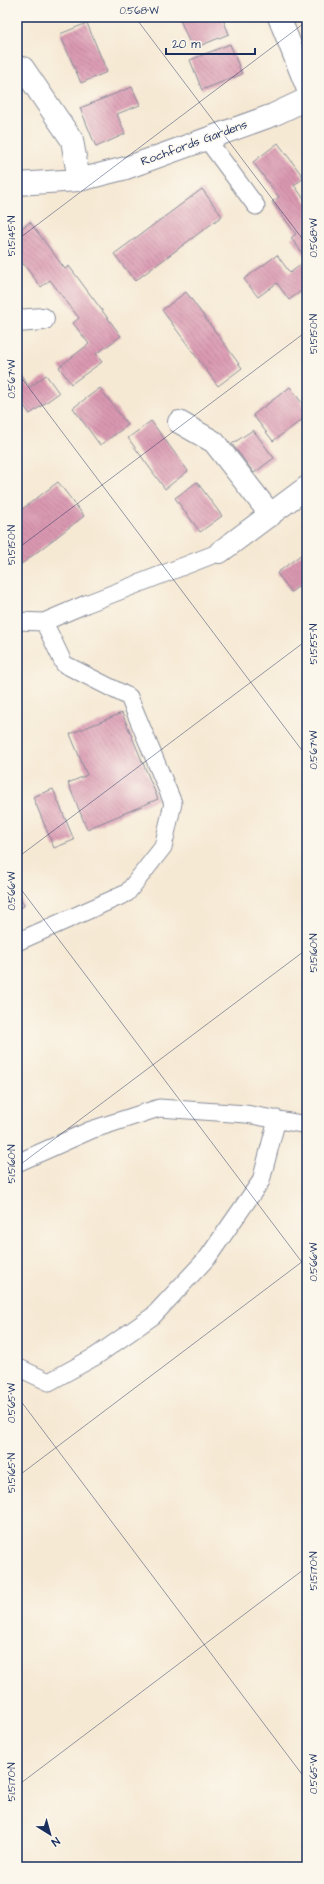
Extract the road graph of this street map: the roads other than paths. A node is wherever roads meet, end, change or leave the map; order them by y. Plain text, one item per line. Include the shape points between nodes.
1 (279, 17) edge
2 (23, 68) dead end
3 (307, 87) edge
4 (307, 99) edge
5 (206, 138) junction
6 (79, 180) junction
7 (17, 184) edge
8 (256, 206) dead end
9 (43, 319) dead end
10 (17, 321) edge
11 (179, 422) dead end
12 (307, 487) edge
13 (271, 515) junction
14 (220, 552) joint
15 (17, 621) edge
16 (44, 622) junction
17 (17, 942) edge
18 (277, 1119) junction
19 (307, 1125) edge
20 (17, 1163) edge
21 (17, 1367) edge

1 - 3 street
2 - 6 street via 72,140
4 - 5 street, Rochfords Gardens via 273,115
5 - 6 street, Rochfords Gardens via 126,168
5 - 8 lane
6 - 7 street, Rochfords Gardens
9 - 10 street
11 - 13 street via 214,442
12 - 13 street
13 - 14 street
14 - 16 lane
15 - 16 lane
16 - 17 lane via 64,664 129,698 173,803 163,847 127,893
18 - 19 lane
18 - 20 lane via 246,1114 159,1108 92,1130
18 - 21 lane via 261,1181 208,1257 153,1316 96,1356 49,1382

